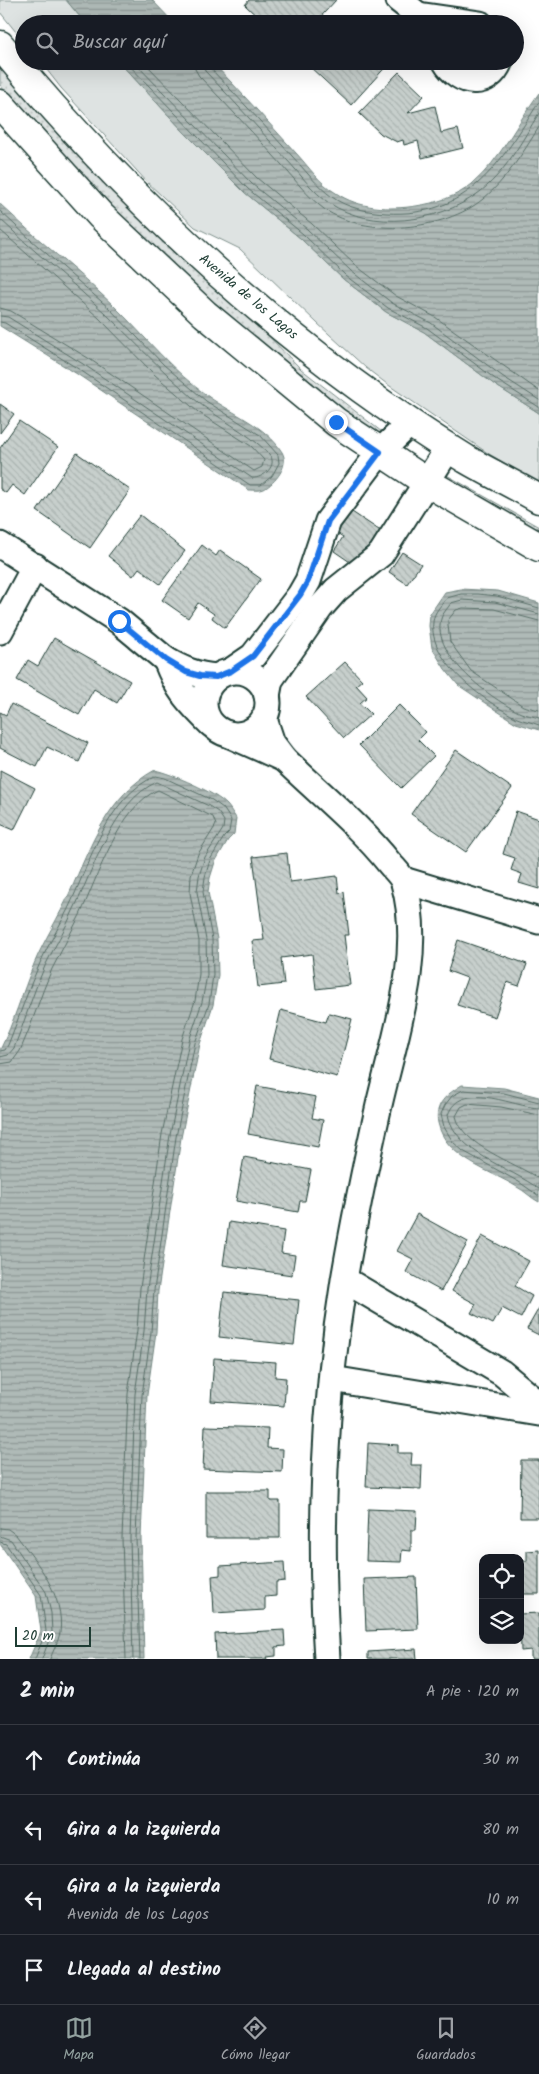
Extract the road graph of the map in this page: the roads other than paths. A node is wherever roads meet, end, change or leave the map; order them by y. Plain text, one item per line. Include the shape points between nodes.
1 (399, 0) edge
2 (417, 15) edge
3 (0, 44) edge
4 (15, 62) edge
5 (21, 70) edge
6 (453, 70) edge
7 (495, 70) edge
8 (0, 104) edge
9 (410, 423) junction
10 (449, 447) junction
11 (380, 452) junction
12 (428, 483) junction
13 (539, 498) edge
14 (0, 544) edge
15 (539, 547) edge
16 (36, 566) junction
17 (0, 631) edge
18 (166, 660) junction
19 (224, 674) junction
20 (266, 707) junction
21 (220, 729) junction
22 (284, 759) junction
23 (403, 880) junction
24 (539, 921) edge
25 (344, 1280) junction
26 (332, 1378) junction
27 (539, 1404) edge
28 (539, 1413) edge
29 (327, 1659) edge

1 - 2 street
3 - 4 street, Avenida de los Lagos
5 - 9 street, Avenida de los Lagos via 144,205 243,294 364,391
6 - 7 street via 458,76 473,81 487,78
8 - 11 street via 101,216 205,314 336,422
9 - 10 street, Avenida de los Lagos
9 - 11 street
10 - 12 street
10 - 13 street, Avenida de los Lagos
11 - 12 street
11 - 19 street via 328,521 308,581 300,595 253,656
12 - 15 street
12 - 20 street via 381,554 336,590 320,608 270,680
14 - 16 street
16 - 17 street
16 - 18 street via 119,621
18 - 19 street via 200,676
18 - 21 street via 186,700
19 - 20 street via 241,671 258,679
19 - 21 street via 209,685 203,704 205,715
20 - 21 street via 257,726 248,732
20 - 22 street via 272,743
21 - 22 street
22 - 23 street via 372,843
23 - 24 street
23 - 25 street via 411,925 411,956
25 - 26 street
25 - 27 street via 502,1373
26 - 28 street
26 - 29 street via 323,1562

